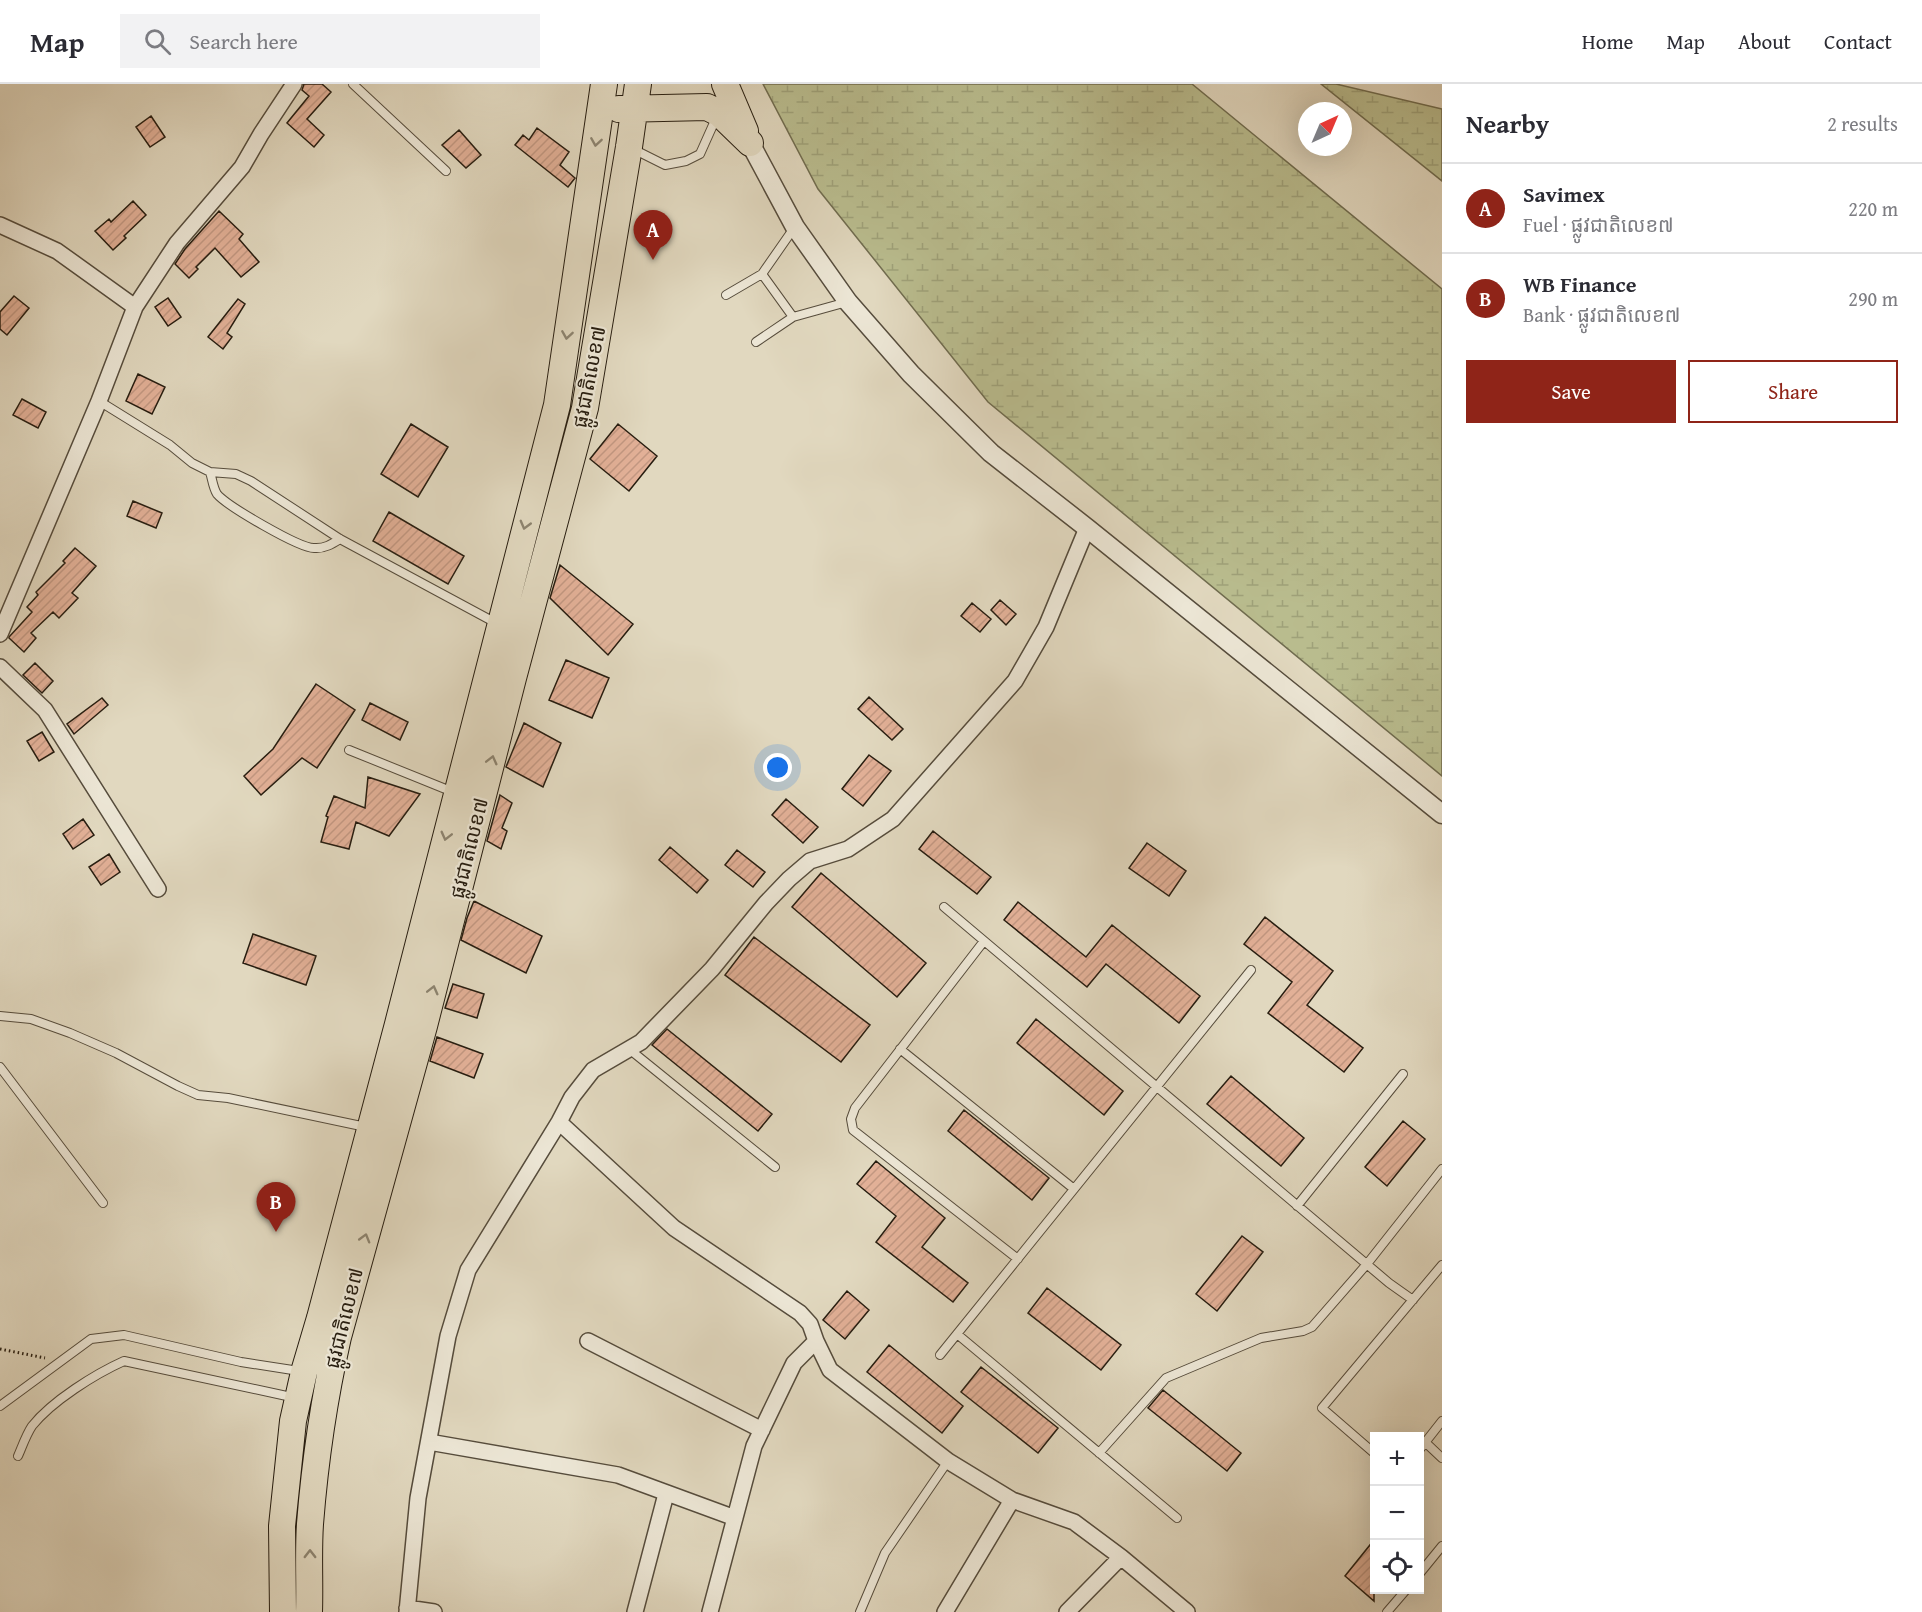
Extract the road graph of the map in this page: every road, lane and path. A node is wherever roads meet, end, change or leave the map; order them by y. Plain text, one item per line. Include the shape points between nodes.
1 (294, 84) edge
2 (353, 84) edge
3 (638, 84) edge
4 (725, 84) edge
5 (603, 96) edge
6 (635, 109) junction
7 (719, 113) junction
8 (750, 142) junction
9 (629, 147) junction
10 (446, 171) dead end
11 (795, 227) junction
12 (2, 229) edge
13 (762, 274) junction
14 (726, 295) dead end
15 (848, 302) junction
16 (135, 307) junction
17 (793, 317) junction
18 (756, 342) dead end
19 (99, 401) junction
20 (557, 405) junction
21 (585, 408) junction
22 (210, 472) junction
23 (1087, 528) junction
24 (340, 539) junction
25 (499, 624) junction
26 (0, 634) edge
27 (0, 666) edge
28 (487, 671) junction
29 (513, 678) junction
30 (349, 750) dead end
31 (456, 794) junction
32 (1442, 814) edge
33 (158, 889) dead end
34 (944, 907) dead end
35 (984, 941) junction
36 (1251, 970) dead end
37 (0, 1016) edge
38 (398, 1024) junction
39 (424, 1026) junction
40 (629, 1049) junction
41 (900, 1049) junction
42 (0, 1067) edge
43 (1403, 1074) dead end
44 (1156, 1086) junction
45 (559, 1122) junction
46 (371, 1128) junction
47 (776, 1167) dead end
48 (1442, 1169) edge
49 (1074, 1189) junction
50 (103, 1203) dead end
51 (1297, 1206) junction
52 (1018, 1259) junction
53 (1367, 1264) junction
54 (1442, 1265) edge
55 (1413, 1300) junction
56 (957, 1334) junction
57 (588, 1341) dead end
58 (816, 1341) junction
59 (0, 1349) edge
60 (940, 1355) dead end
61 (63, 1361) junction
62 (304, 1372) junction
63 (298, 1399) junction
64 (0, 1406) edge
65 (1442, 1421) edge
66 (762, 1430) junction
67 (429, 1442) junction
68 (1424, 1443) edge
69 (1424, 1446) edge
70 (1370, 1450) edge
71 (1099, 1453) junction
72 (18, 1456) dead end
73 (1442, 1458) edge
74 (948, 1461) junction
75 (666, 1494) junction
76 (1012, 1500) junction
77 (735, 1518) junction
78 (1178, 1518) dead end
79 (1442, 1546) edge
80 (1121, 1557) junction
81 (1424, 1567) edge
82 (1403, 1594) edge
83 (407, 1610) edge
84 (283, 1612) edge
85 (309, 1612) edge
86 (434, 1612) edge
87 (635, 1612) edge
88 (710, 1612) edge
89 (860, 1612) edge
90 (945, 1612) edge
91 (1067, 1612) edge
92 (1187, 1612) edge
93 (1387, 1612) edge

1 - 16 street via 242,167 177,243
2 - 10 lane
3 - 6 highway, ផ្លូវជាតិលេខ៧
4 - 8 highway
5 - 6 highway
5 -> 20 highway, ផ្លូវជាតិលេខ៧
6 - 7 highway via 707,107
6 - 9 highway, ផ្លូវជាតិលេខ៧
7 - 8 highway
7 - 9 lane via 700,154 686,161 665,165
8 - 11 street
9 - 21 highway, ផ្លូវជាតិលេខ៧
11 - 13 lane
11 - 15 street
12 - 16 street via 57,252
13 - 14 lane
13 - 17 lane
15 - 17 lane
15 - 23 street via 910,374 991,453
16 - 19 street
17 - 18 lane
19 - 22 lane
19 - 26 street
20 - 21 highway
20 -> 25 highway, ផ្លូវជាតិលេខ៧
21 - 29 highway, ផ្លូវជាតិលេខ៧
22 - 24 lane via 236,474 252,481
22 - 24 lane via 216,492 229,504 293,541 313,549
23 - 32 street
23 - 40 street via 1046,627 1015,681 893,819 848,849 810,861 789,879 712,969 641,1042
24 - 25 lane
25 - 28 highway, ផ្លូវជាតិលេខ៧
27 - 33 street via 45,710
28 - 29 highway
28 - 31 highway, ផ្លូវជាតិលេខ៧
39 -> 29 highway, ផ្លូវជាតិលេខ៧
30 - 31 lane
31 -> 38 highway, ផ្លូវជាតិលេខ៧
34 - 35 lane
35 - 41 lane
35 - 44 lane
36 - 44 lane
37 - 46 lane via 31,1019 70,1033 198,1095
38 - 39 highway
38 - 46 highway, ផ្លូវជាតិលេខ៧
85 -> 39 highway, ផ្លូវជាតិលេខ៧ via 310,1526 329,1378
40 - 45 street via 593,1070 572,1096
40 - 47 lane
41 - 49 lane
41 - 52 lane via 855,1108 850,1119 853,1130
42 - 50 lane
43 - 51 lane
44 - 49 lane
44 - 51 lane
45 - 58 street via 674,1228 800,1313 810,1324
45 - 67 street via 468,1269 448,1336
46 - 62 highway, ផ្លូវជាតិលេខ៧
48 - 53 lane
49 - 52 lane
51 - 53 lane
52 - 56 lane
53 - 55 lane
53 - 71 lane via 1312,1327 1261,1338 1166,1378
54 - 55 lane
55 - 70 lane via 1322,1408
56 - 60 lane
56 - 71 lane
57 - 66 street
58 - 66 street via 794,1363
58 - 74 street via 830,1370
59 - 61 path
61 - 62 lane via 91,1339 124,1335
61 - 64 lane
62 - 63 highway, ផ្លូវជាតិលេខ៧
63 - 72 lane via 124,1361 104,1370 47,1410 31,1428
63 - 84 highway, ផ្លូវជាតិលេខ៧ via 282,1526
65 - 68 lane
66 - 77 street
67 - 75 street via 618,1475
67 - 83 street via 418,1498
69 - 73 lane
71 - 78 lane
74 - 76 street
74 - 89 lane via 885,1553
75 - 77 street
75 - 87 street
76 - 80 street via 1074,1522
76 - 90 street
77 - 88 street
79 - 81 lane
80 - 91 street
80 - 92 street
82 - 93 lane
83 - 86 street

